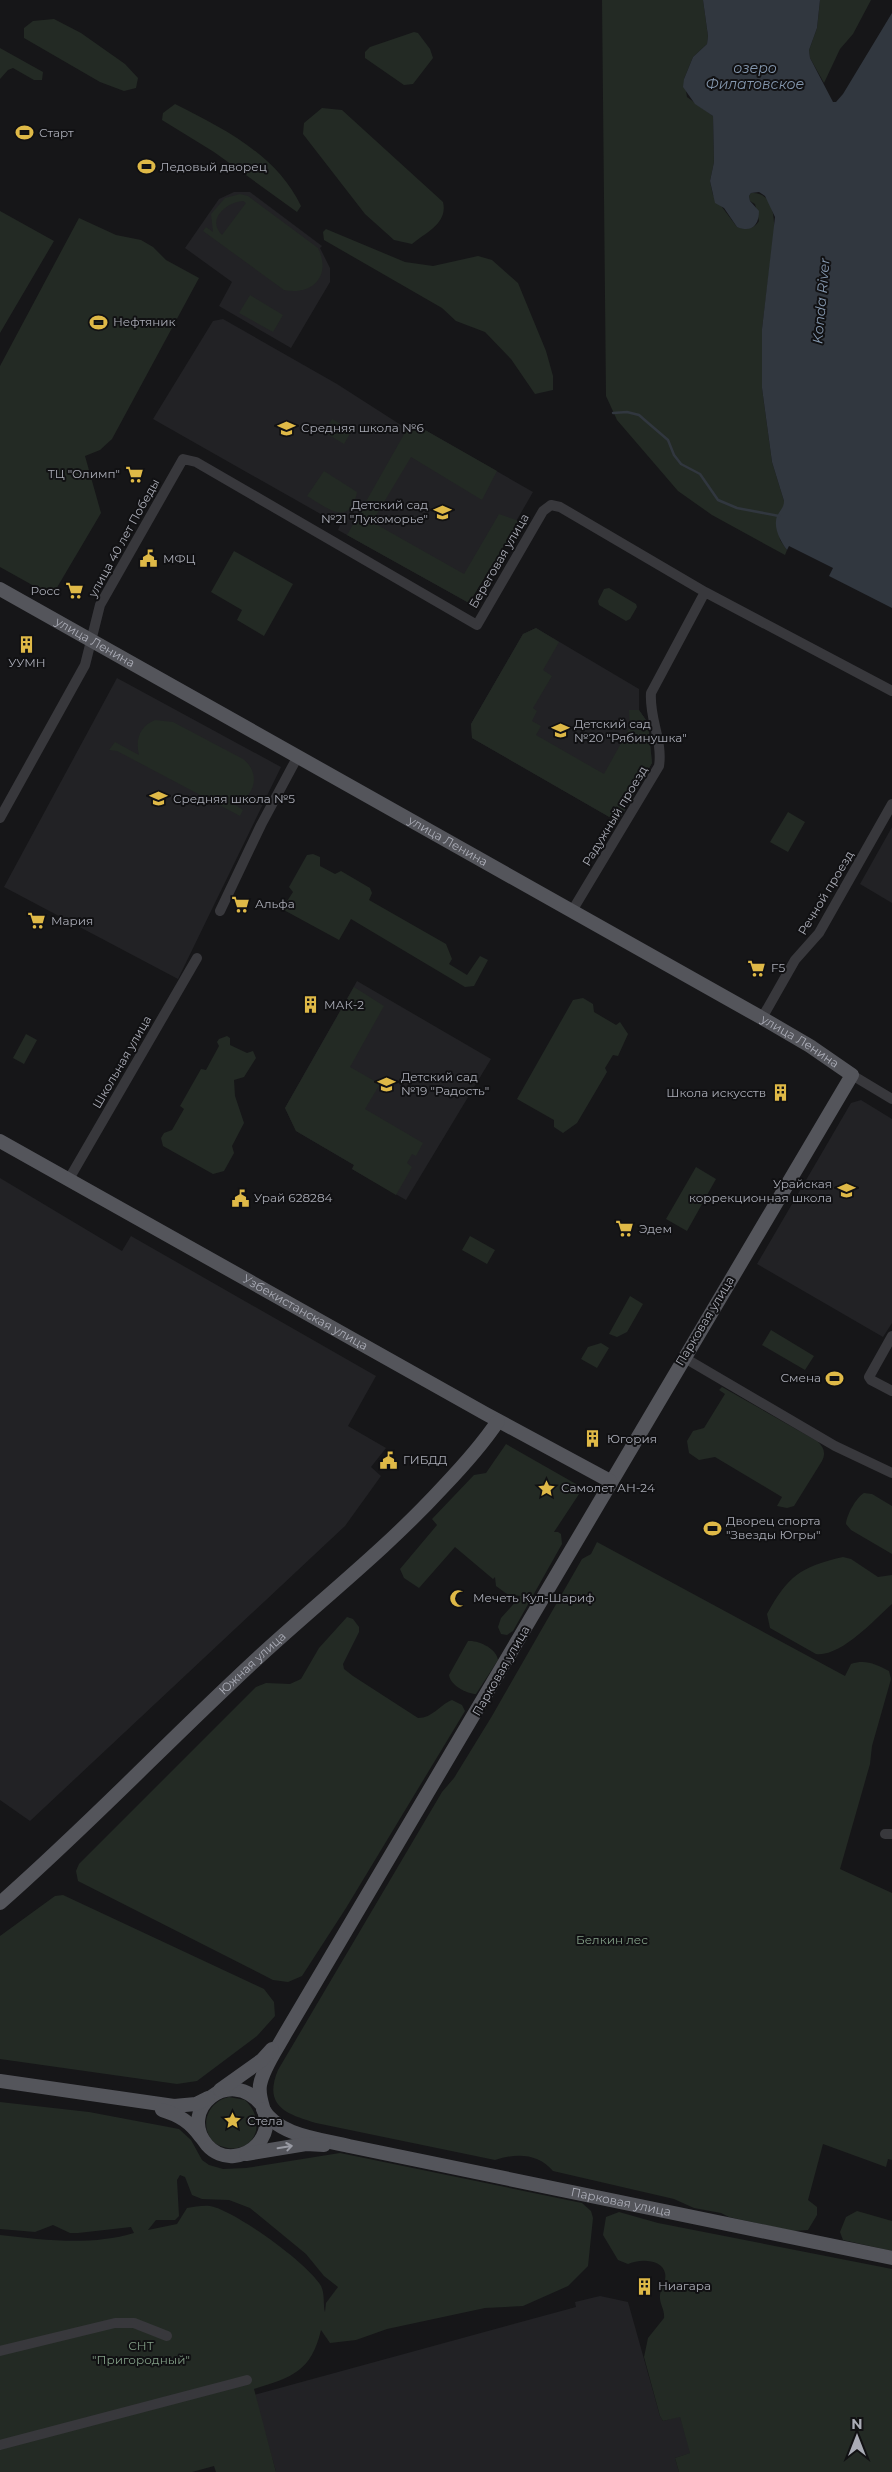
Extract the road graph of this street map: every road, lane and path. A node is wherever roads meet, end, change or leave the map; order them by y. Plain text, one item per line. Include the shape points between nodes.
1 (183, 459) joint
2 (0, 589) edge
3 (705, 592) junction
4 (92, 640) junction
5 (892, 691) edge
6 (298, 756) junction
7 (892, 804) edge
8 (0, 818) edge
9 (220, 911) dead end
10 (572, 911) junction
11 (197, 958) dead end
12 (762, 1018) junction
13 (852, 1075) junction
14 (892, 1099) edge
15 (0, 1141) edge
16 (69, 1179) junction
17 (892, 1336) edge
18 (683, 1357) junction
19 (892, 1392) edge
20 (498, 1421) junction
21 (892, 1473) edge
22 (610, 1482) junction
23 (0, 1903) edge
24 (285, 2034) junction
25 (0, 2082) edge
26 (214, 2094) junction
27 (132, 2102) junction
28 (262, 2107) junction
29 (203, 2140) junction
30 (349, 2146) junction
31 (237, 2156) junction
32 (892, 2258) edge
33 (167, 2336) dead end
34 (0, 2351) edge
35 (247, 2380) dead end
36 (0, 2445) edge

1 - 3 street, Береговая улица via 196,462 477,625 543,510 551,505 560,507
1 - 4 street, улица 40 лет Победы via 100,605
2 - 4 main road, улица Ленина
3 - 5 street, Береговая улица
3 - 10 street, Радужный проезд via 651,693 660,748 659,766
4 - 6 main road, улица Ленина
4 - 8 street, улица 40 лет Победы via 85,665
6 - 9 street
6 - 10 main road, улица Ленина
7 - 12 street, Речной проезд via 819,933 795,960
10 - 12 main road, улица Ленина
11 - 16 street, Школьная улица
12 - 13 main road, улица Ленина
13 - 14 street, улица Ленина
13 - 18 main road, Парковая улица
15 - 16 main road, Узбекистанская улица
16 - 20 main road, Узбекистанская улица
17 - 19 street via 869,1376
18 - 21 street via 842,1450
18 - 22 main road, Парковая улица
20 - 22 main road, Узбекистанская улица
20 - 23 main road, Южная улица via 482,1444 373,1558 260,1656
22 - 24 main road, Парковая улица
24 - 26 main road, Парковая улица via 262,2060
24 - 28 main road, Парковая улица via 262,2078
25 - 27 main road via 50,2087
26 - 27 main road via 188,2106
26 - 28 main road via 226,2089 243,2091
26 - 29 main road via 199,2114 198,2128
27 - 29 main road via 183,2118
28 - 30 main road, Парковая улица via 271,2121 282,2128
28 - 31 main road via 265,2127 260,2141 250,2151
29 - 31 main road via 220,2154
31 -> 30 main road, Парковая улица via 306,2144
30 - 32 main road, Парковая улица
33 - 34 street via 134,2323 115,2323
35 - 36 street

